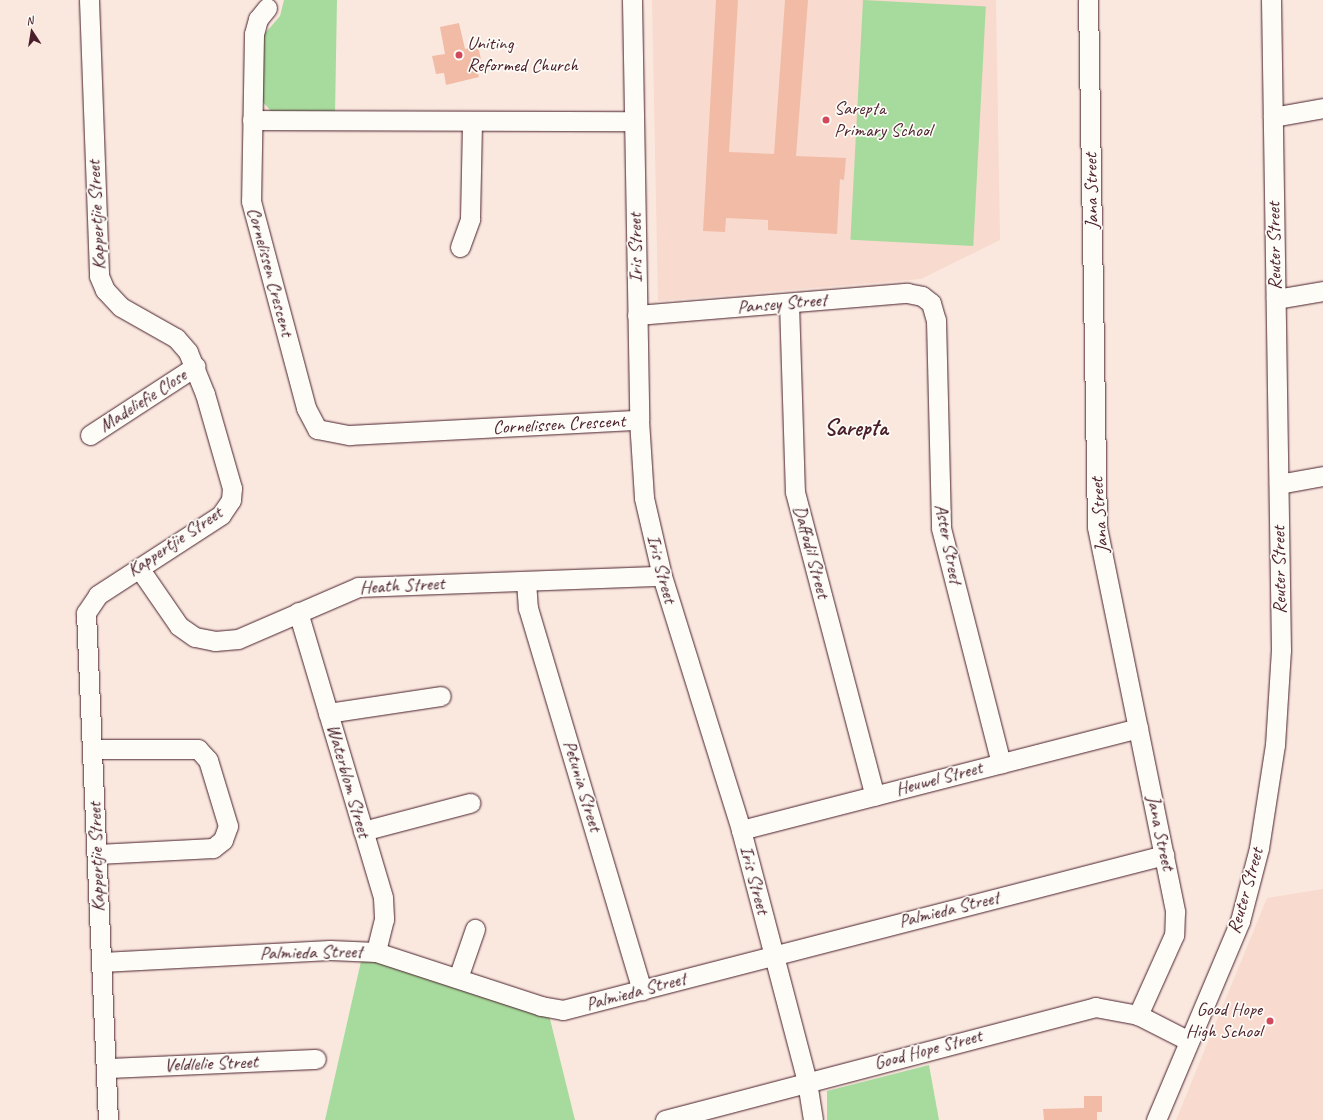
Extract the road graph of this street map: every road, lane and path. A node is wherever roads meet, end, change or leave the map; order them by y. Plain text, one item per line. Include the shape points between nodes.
1 (89, 0) edge
2 (632, 0) edge
3 (1088, 0) edge
4 (1271, 0) edge
5 (267, 8) dead end
6 (1323, 108) edge
7 (1273, 117) junction
8 (252, 120) junction
9 (472, 121) junction
10 (633, 121) junction
11 (460, 247) dead end
12 (1323, 291) edge
13 (927, 299) joint
14 (1276, 299) junction
15 (789, 303) junction
16 (637, 314) junction
17 (196, 366) junction
18 (639, 420) junction
19 (90, 435) dead end
20 (1323, 476) edge
21 (1279, 484) junction
22 (139, 568) junction
23 (662, 576) junction
24 (526, 581) junction
25 (298, 612) junction
26 (441, 696) dead end
27 (328, 713) junction
28 (1138, 728) junction
29 (93, 749) junction
30 (1001, 763) junction
31 (875, 796) junction
32 (470, 803) dead end
33 (741, 830) junction
34 (363, 831) junction
35 (97, 854) junction
36 (1164, 855) junction
37 (475, 929) dead end
38 (376, 952) junction
39 (774, 956) junction
40 (102, 962) junction
41 (458, 978) junction
42 (642, 990) junction
43 (1138, 1015) junction
44 (1188, 1041) junction
45 (316, 1059) dead end
46 (107, 1068) junction
47 (807, 1082) junction
48 (108, 1120) edge
49 (665, 1120) edge
50 (813, 1120) edge
51 (1156, 1120) edge

1 - 17 street, Kappertjie Street via 99,276 105,290 121,307 176,338
2 - 10 street, Iris Street
3 - 28 street, Jana Street via 1097,527
4 - 7 street, Reuter Street
5 - 8 street via 258,19 254,34
6 - 7 street
7 - 14 street, Reuter Street
8 - 9 street
8 - 18 street, Cornelissen Crescent via 252,211 306,408 317,429 349,435
9 - 10 street
9 - 11 street via 470,219
10 - 16 street, Iris Street
12 - 14 street
13 - 15 street, Pansey Street via 906,293
13 - 30 street, Aster Street via 936,314 941,528
14 - 21 street, Reuter Street
15 - 16 street, Pansey Street
15 - 31 street, Daffodil Street via 795,492
16 - 18 street, Iris Street
17 - 19 street, Madeliefie Close
17 - 22 street, Kappertjie Street via 231,482 231,500 221,515
18 - 23 street, Iris Street via 644,498
20 - 21 street
21 - 44 street, Reuter Street via 1281,658 1266,809 1240,921
22 - 25 street, Heath Street via 179,626 195,637 238,639
22 - 29 street, Kappertjie Street via 98,594 86,613
23 - 24 street, Heath Street
23 - 33 street, Iris Street
24 - 25 street, Heath Street via 358,587
24 - 42 street, Petunia Street via 528,608
25 - 27 street, Waterblom Street
26 - 27 street
27 - 34 street, Waterblom Street
28 - 30 street, Heuwel Street
28 - 36 street, Jana Street
29 - 35 street, Kappertjie Street
29 - 35 street via 198,748 208,760 228,826 223,840 207,849
30 - 31 street, Heuwel Street
31 - 33 street, Heuwel Street
32 - 34 street
33 - 39 street, Iris Street
34 - 38 street, Waterblom Street via 384,904
35 - 40 street, Kappertjie Street
36 - 39 street, Palmieda Street
36 - 43 street, Jana Street via 1174,905 1175,927
37 - 41 street
38 - 40 street, Palmieda Street via 330,950
38 - 41 street, Palmieda Street
39 - 42 street, Palmieda Street
39 - 47 street, Iris Street
40 - 46 street, Kappertjie Street
41 - 42 street, Palmieda Street via 552,1010 572,1009
43 - 44 street, Good Hope Street
43 - 47 street, Good Hope Street via 1107,1007 1082,1009
44 - 51 street, Reuter Street
45 - 46 street, Veldlelie Street
46 - 48 street, Kappertjie Street
47 - 49 street, Good Hope Street
47 - 50 street, Iris Street

